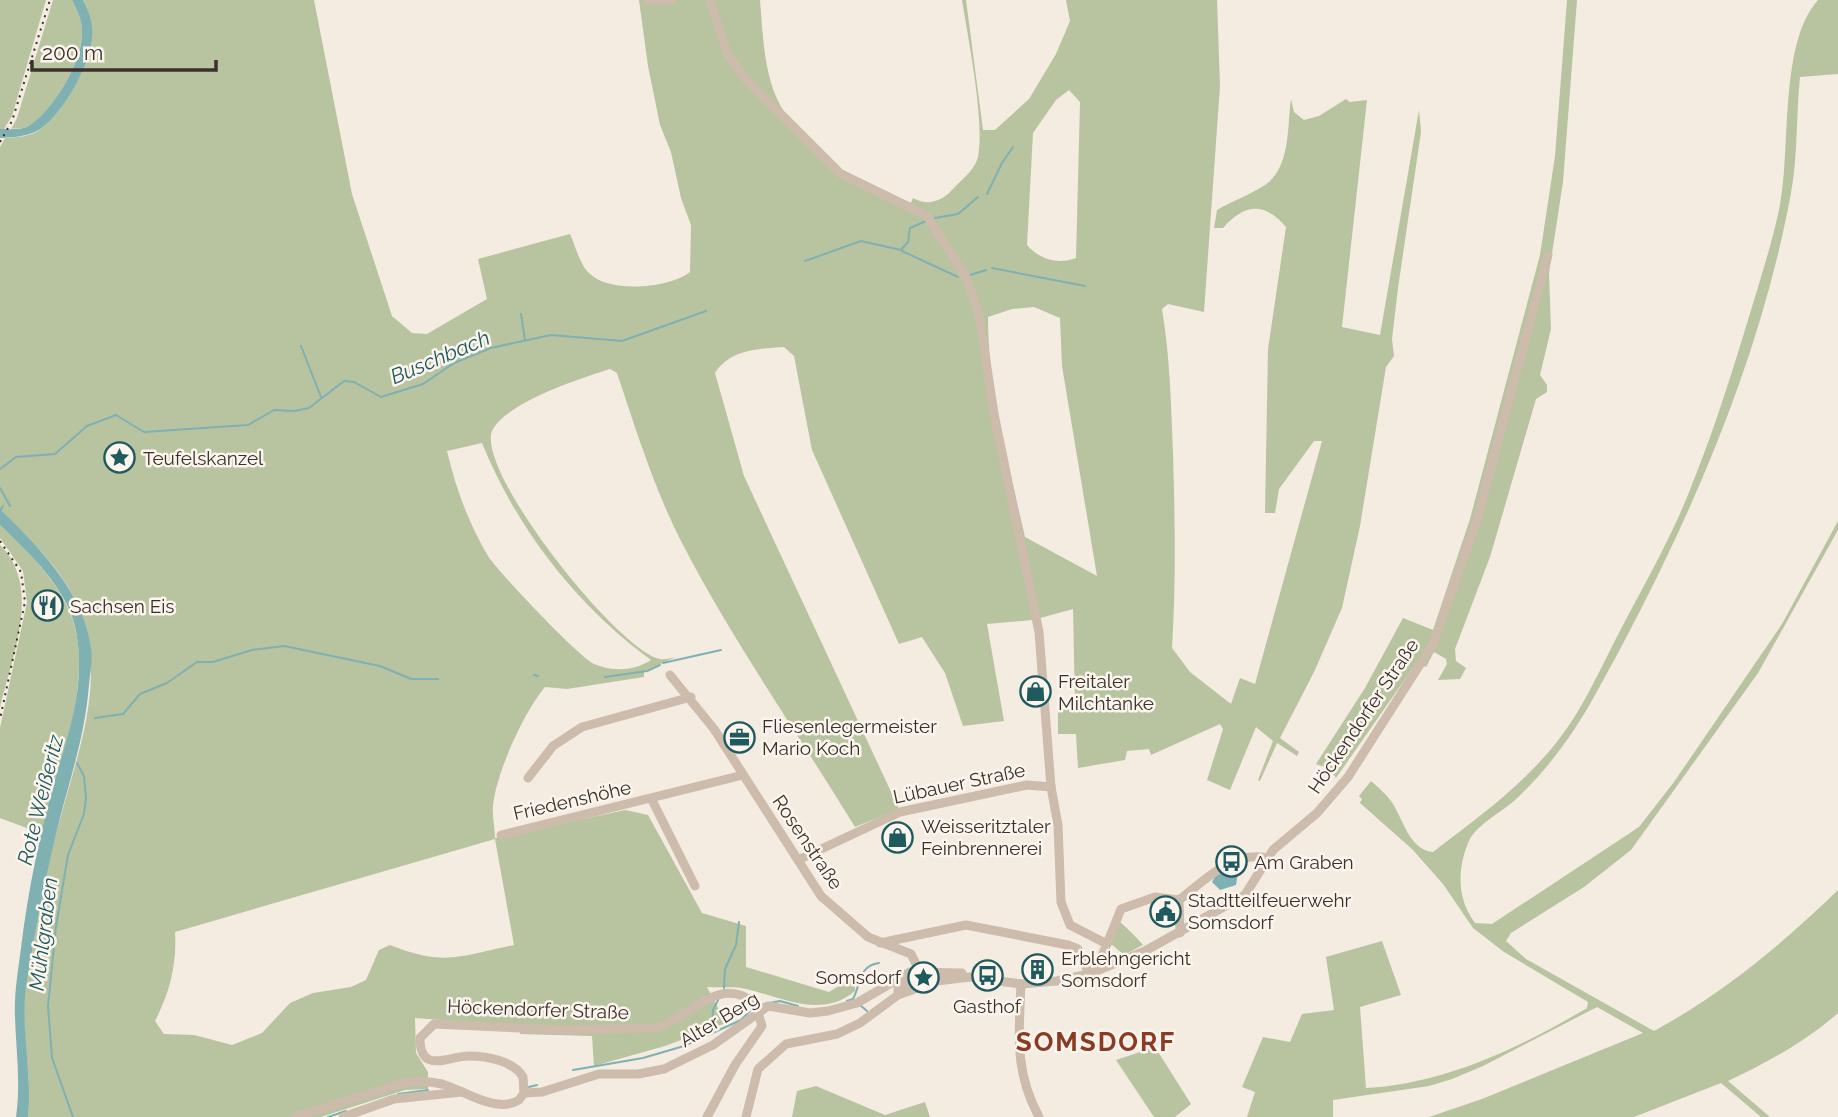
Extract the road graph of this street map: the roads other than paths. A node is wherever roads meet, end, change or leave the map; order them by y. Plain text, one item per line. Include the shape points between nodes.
1 (649, 0) edge
2 (673, 0) edge
3 (710, 0) edge
4 (1548, 254) dead end
5 (670, 676) dead end
6 (691, 697) junction
7 (743, 775) junction
8 (528, 778) dead end
9 (1051, 787) junction
10 (652, 800) junction
11 (501, 835) dead end
12 (1268, 858) junction
13 (800, 859) junction
14 (695, 886) dead end
15 (1179, 900) junction
16 (1180, 933) junction
17 (879, 943) junction
18 (1107, 944) junction
19 (1101, 969) junction
20 (920, 972) junction
21 (969, 973) dead end
22 (1088, 974) junction
23 (1021, 984) junction
24 (898, 995) junction
25 (758, 1007) junction
26 (463, 1091) junction
27 (524, 1093) junction
28 (295, 1117) edge
29 (343, 1117) edge
30 (707, 1117) edge
31 (746, 1117) edge
32 (1039, 1117) edge

1 - 2 street
3 - 9 street, Lübauer Straße via 728,55 748,82 839,173 927,216 967,279 979,315 994,414 1039,632
4 - 12 street, Höckendorfer Straße via 1477,520 1433,644 1348,777
5 - 6 street, Rosenstraße
6 - 7 street, Rosenstraße
6 - 8 street via 582,727 553,746
7 - 10 street, Friedenshöhe
7 - 13 street, Rosenstraße
9 - 13 street, Lübauer Straße via 1027,785 900,812
9 - 18 street, Lübauer Straße via 1064,916 1070,925
10 - 11 street, Friedenshöhe
10 - 14 street, Friedenshöhe
12 - 15 street via 1220,867
12 - 16 street, Höckendorfer Straße via 1245,895
13 - 17 street, Rosenstraße via 821,896
15 - 16 street
15 - 18 street via 1155,897 1121,909
16 - 19 street, Höckendorfer Straße
17 - 20 street, Rosenstraße via 911,954
17 - 22 street via 972,925 1078,949
18 - 19 street via 1099,962
19 - 22 street, Höckendorfer Straße
20 - 21 street, Alter Berg
20 - 24 street via 898,989
20 - 25 street, Alter Berg via 896,978 857,1003 828,1011
22 - 23 street, Höckendorfer Straße
23 - 24 street, Höckendorfer Straße via 957,978
23 - 32 street via 1018,1059
24 - 31 street, Höckendorfer Straße via 849,1029 779,1048 755,1076
25 - 27 street, Alter Berg via 713,1045 664,1069 599,1074 535,1094
25 - 27 street, Höckendorfer Straße via 734,995 713,995 656,1028 563,1031 447,1023 434,1024 420,1038 425,1057 435,1062 467,1056 511,1066 523,1077
25 - 30 street via 760,1030
26 - 27 street via 504,1106
26 - 28 street via 441,1084 404,1083
26 - 29 street via 460,1095 394,1099

